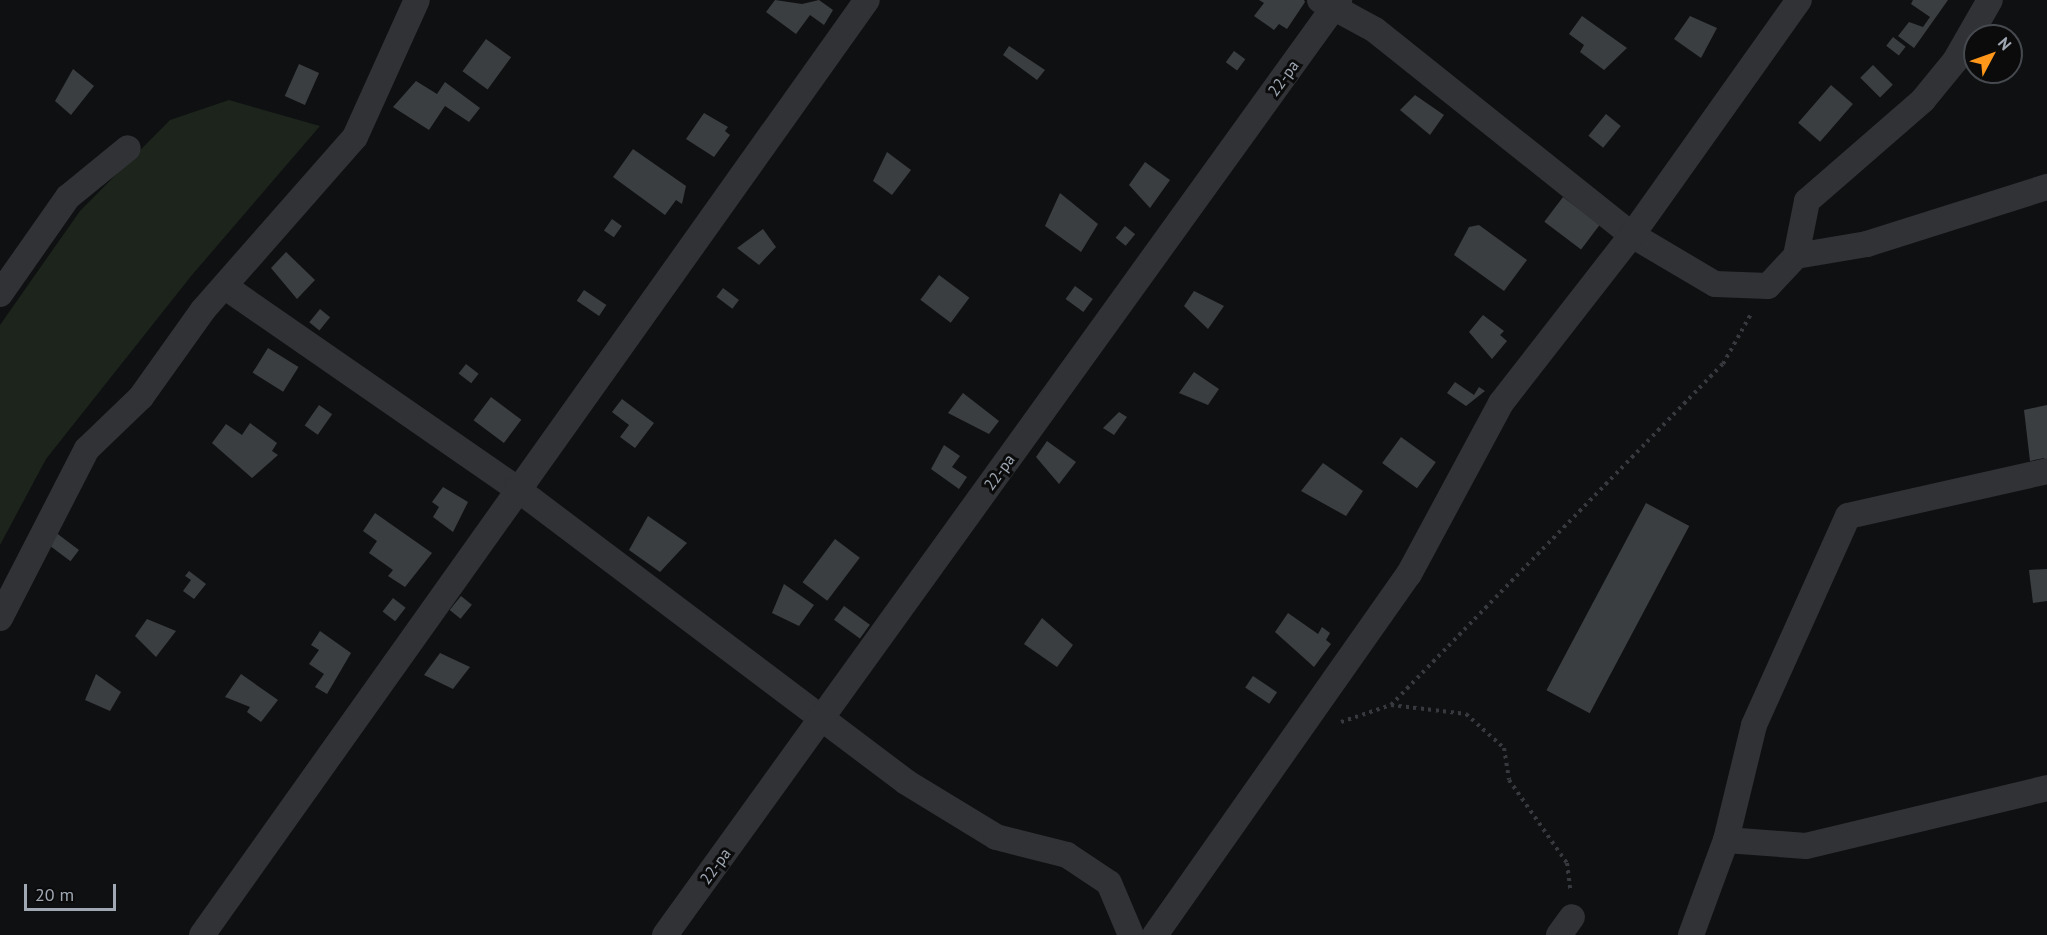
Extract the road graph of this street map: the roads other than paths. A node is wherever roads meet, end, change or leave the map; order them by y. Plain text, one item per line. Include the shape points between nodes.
1 (417, 0) edge
2 (867, 0) edge
3 (1799, 0) edge
4 (1990, 0) edge
5 (1331, 3) edge
6 (128, 148) dead end
7 (2047, 186) edge
8 (1632, 236) junction
9 (1797, 256) junction
10 (227, 288) junction
11 (0, 294) edge
12 (2047, 471) edge
13 (516, 488) junction
14 (0, 618) edge
15 (823, 718) junction
16 (2047, 788) edge
17 (1726, 840) junction
18 (202, 935) edge
19 (665, 935) edge
20 (1131, 935) edge
21 (1155, 935) edge
22 (1691, 935) edge

1 - 10 street via 355,137
2 - 13 street
3 - 8 street
4 - 9 street via 1955,61 1923,100 1807,201
5 - 8 street via 1375,30
5 - 15 street, 22-ра
6 - 11 street via 68,198
7 - 9 street via 1867,244
8 - 9 street via 1715,284 1767,286
8 - 21 street via 1501,403 1408,574
10 - 13 street
10 - 14 street via 203,310 141,397 87,449
12 - 17 street via 1848,516 1754,725
13 - 15 street
13 - 18 street
15 - 19 street, 22-ра
15 - 20 street via 906,782 996,837 1068,855 1109,883
16 - 17 street via 1806,846
17 - 22 street

